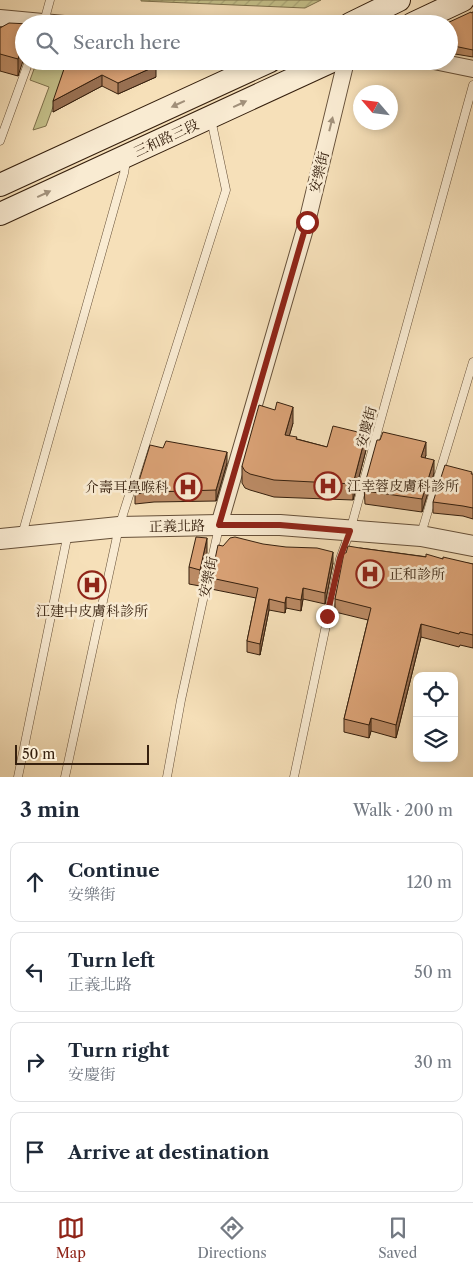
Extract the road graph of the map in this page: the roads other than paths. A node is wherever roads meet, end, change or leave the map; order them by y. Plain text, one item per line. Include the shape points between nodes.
1 (50, 0) edge
2 (400, 0) edge
3 (454, 2) edge
4 (45, 15) edge
5 (369, 15) edge
6 (429, 15) edge
7 (0, 18) edge
8 (15, 20) edge
9 (458, 66) edge
10 (473, 69) edge
11 (26, 70) edge
12 (250, 70) edge
13 (312, 70) edge
14 (344, 70) edge
15 (473, 85) edge
16 (210, 117) junction
17 (0, 141) edge
18 (126, 156) junction
19 (0, 185) edge
20 (0, 214) edge
21 (473, 362) edge
22 (219, 525) junction
23 (119, 527) junction
24 (350, 531) junction
25 (69, 532) junction
26 (421, 536) junction
27 (22, 537) junction
28 (0, 539) edge
29 (473, 546) edge
30 (18, 777) edge
31 (65, 777) edge
32 (166, 777) edge
33 (294, 777) edge

1 - 4 lane
2 - 5 main road
3 - 6 main road
7 - 8 street
9 - 10 street
11 - 17 lane
12 -> 19 main road, 三和路三段
16 -> 13 main road, 三和路三段
22 -> 14 street, 安樂街 via 307,222
15 - 24 lane, 安慶街
16 - 18 main road, 三和路三段
16 - 23 lane via 226,190
20 -> 18 main road, 三和路三段
18 - 27 lane via 124,173
21 - 26 lane
22 - 23 street, 正義北路
22 - 24 street, 正義北路 via 280,525
22 - 32 lane, 安樂街
23 - 25 street, 正義北路
23 - 31 lane
24 - 26 street, 正義北路
24 - 33 lane, 安慶街 via 340,558
25 - 27 street, 正義北路
25 - 30 lane
26 - 29 street, 正義北路
27 - 28 street, 正義北路

